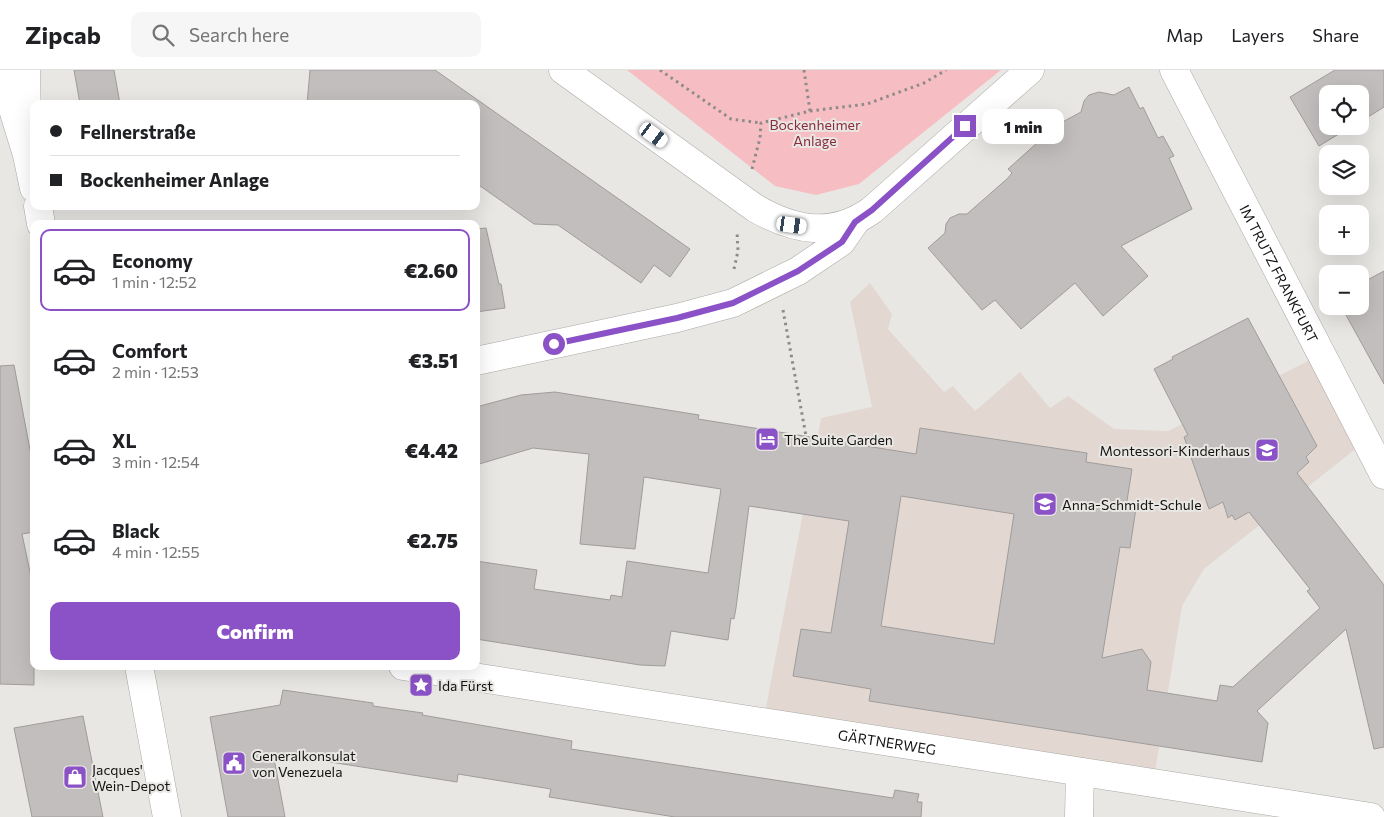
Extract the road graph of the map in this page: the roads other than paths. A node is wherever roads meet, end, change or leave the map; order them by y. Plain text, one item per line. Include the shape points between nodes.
1 (1, 70) edge
2 (26, 70) edge
3 (563, 70) edge
4 (1030, 70) edge
5 (1174, 70) edge
6 (27, 155) junction
7 (30, 169) edge
8 (855, 222) junction
9 (480, 360) edge
10 (1384, 475) edge
11 (140, 670) edge
12 (429, 670) edge
13 (1080, 772) junction
14 (167, 817) edge
15 (1079, 817) edge
16 (1371, 817) edge

1 - 6 street
2 - 6 street
3 - 8 street via 744,202 774,220 814,228 832,228
4 - 8 street
5 - 10 street, IM TRUTZ FRANKFURT
6 - 7 street
8 - 9 street via 842,242 778,283 720,308
11 - 14 street
12 - 13 street, GÄRTNERWEG
13 - 15 street
13 - 16 street, GÄRTNERWEG

